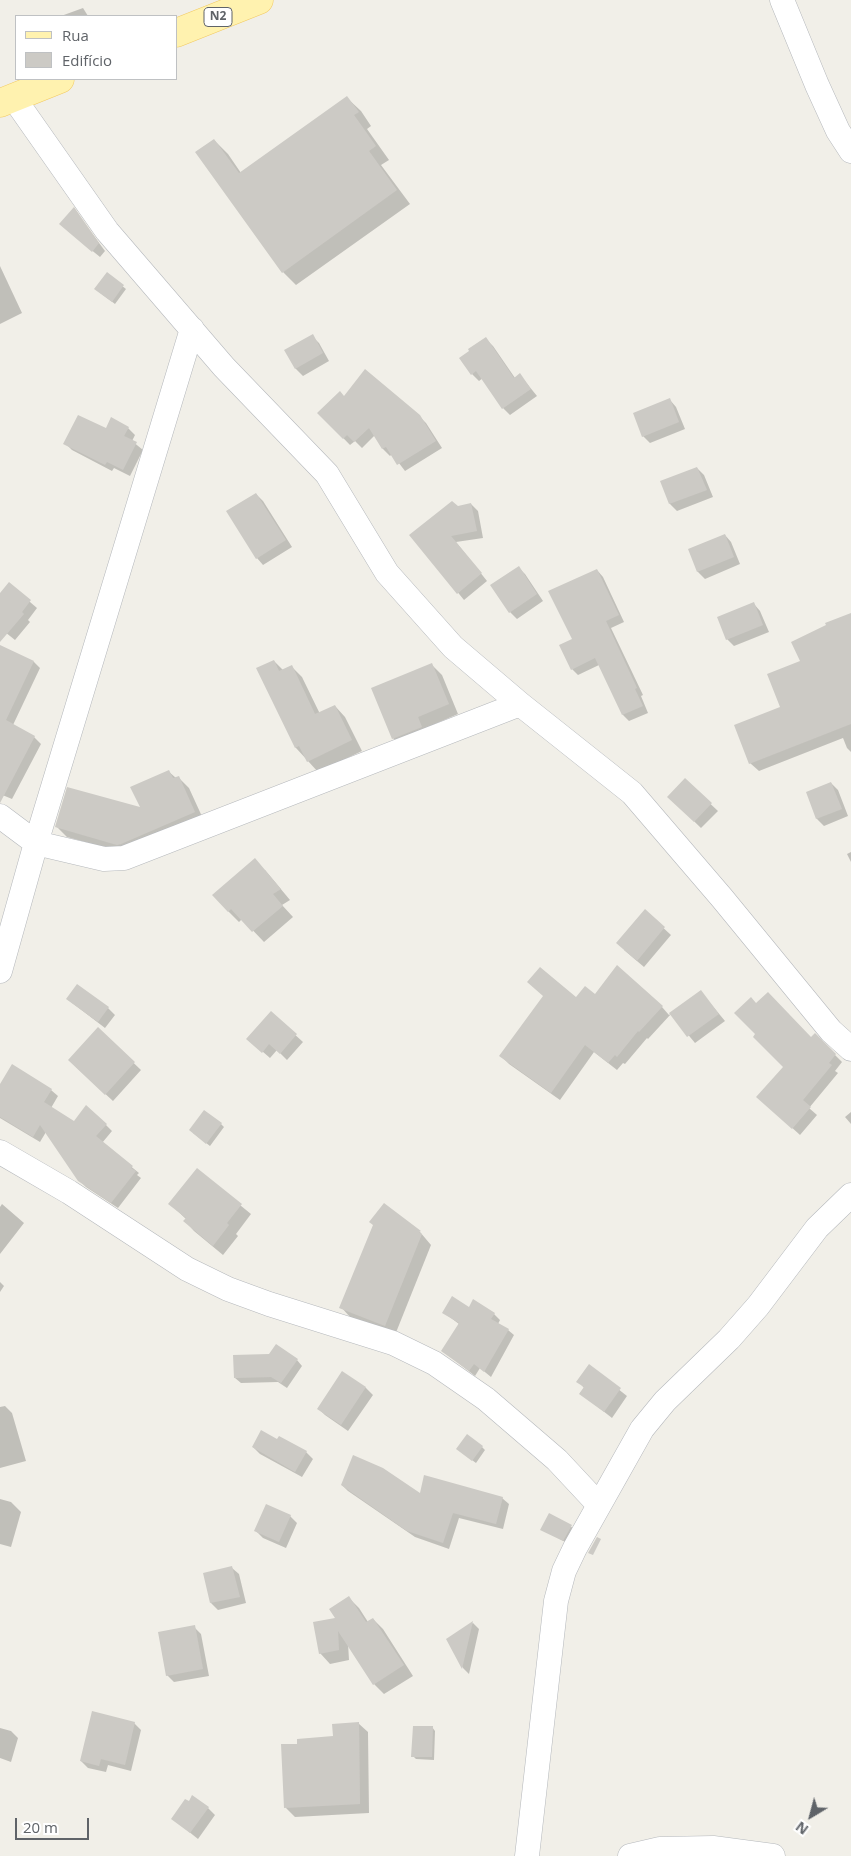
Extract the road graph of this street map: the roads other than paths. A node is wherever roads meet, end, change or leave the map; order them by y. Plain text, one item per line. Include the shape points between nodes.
1 (259, 0) edge
2 (782, 0) edge
3 (178, 32) edge
4 (57, 80) edge
5 (7, 100) edge
6 (851, 151) edge
7 (192, 329) junction
8 (520, 704) junction
9 (0, 816) edge
10 (36, 843) junction
11 (0, 971) edge
12 (851, 1049) edge
13 (0, 1152) edge
14 (851, 1195) edge
15 (599, 1505) junction
16 (527, 1856) edge
17 (630, 1856) edge
18 (773, 1856) edge

1 - 3 main road, N2
2 - 6 street via 838,132
4 - 5 main road
5 - 7 street via 107,231
7 - 8 street via 327,474 387,573 453,647
7 - 10 street
8 - 10 street via 124,858 104,859
8 - 12 street via 632,793 831,1031
9 - 10 street
10 - 11 street
13 - 15 street via 187,1268 228,1289 393,1343 434,1363 486,1398 557,1460
14 - 15 street via 817,1228 729,1340 665,1400 642,1429
15 - 16 street via 564,1571 556,1601
17 - 18 street via 660,1848 713,1848

